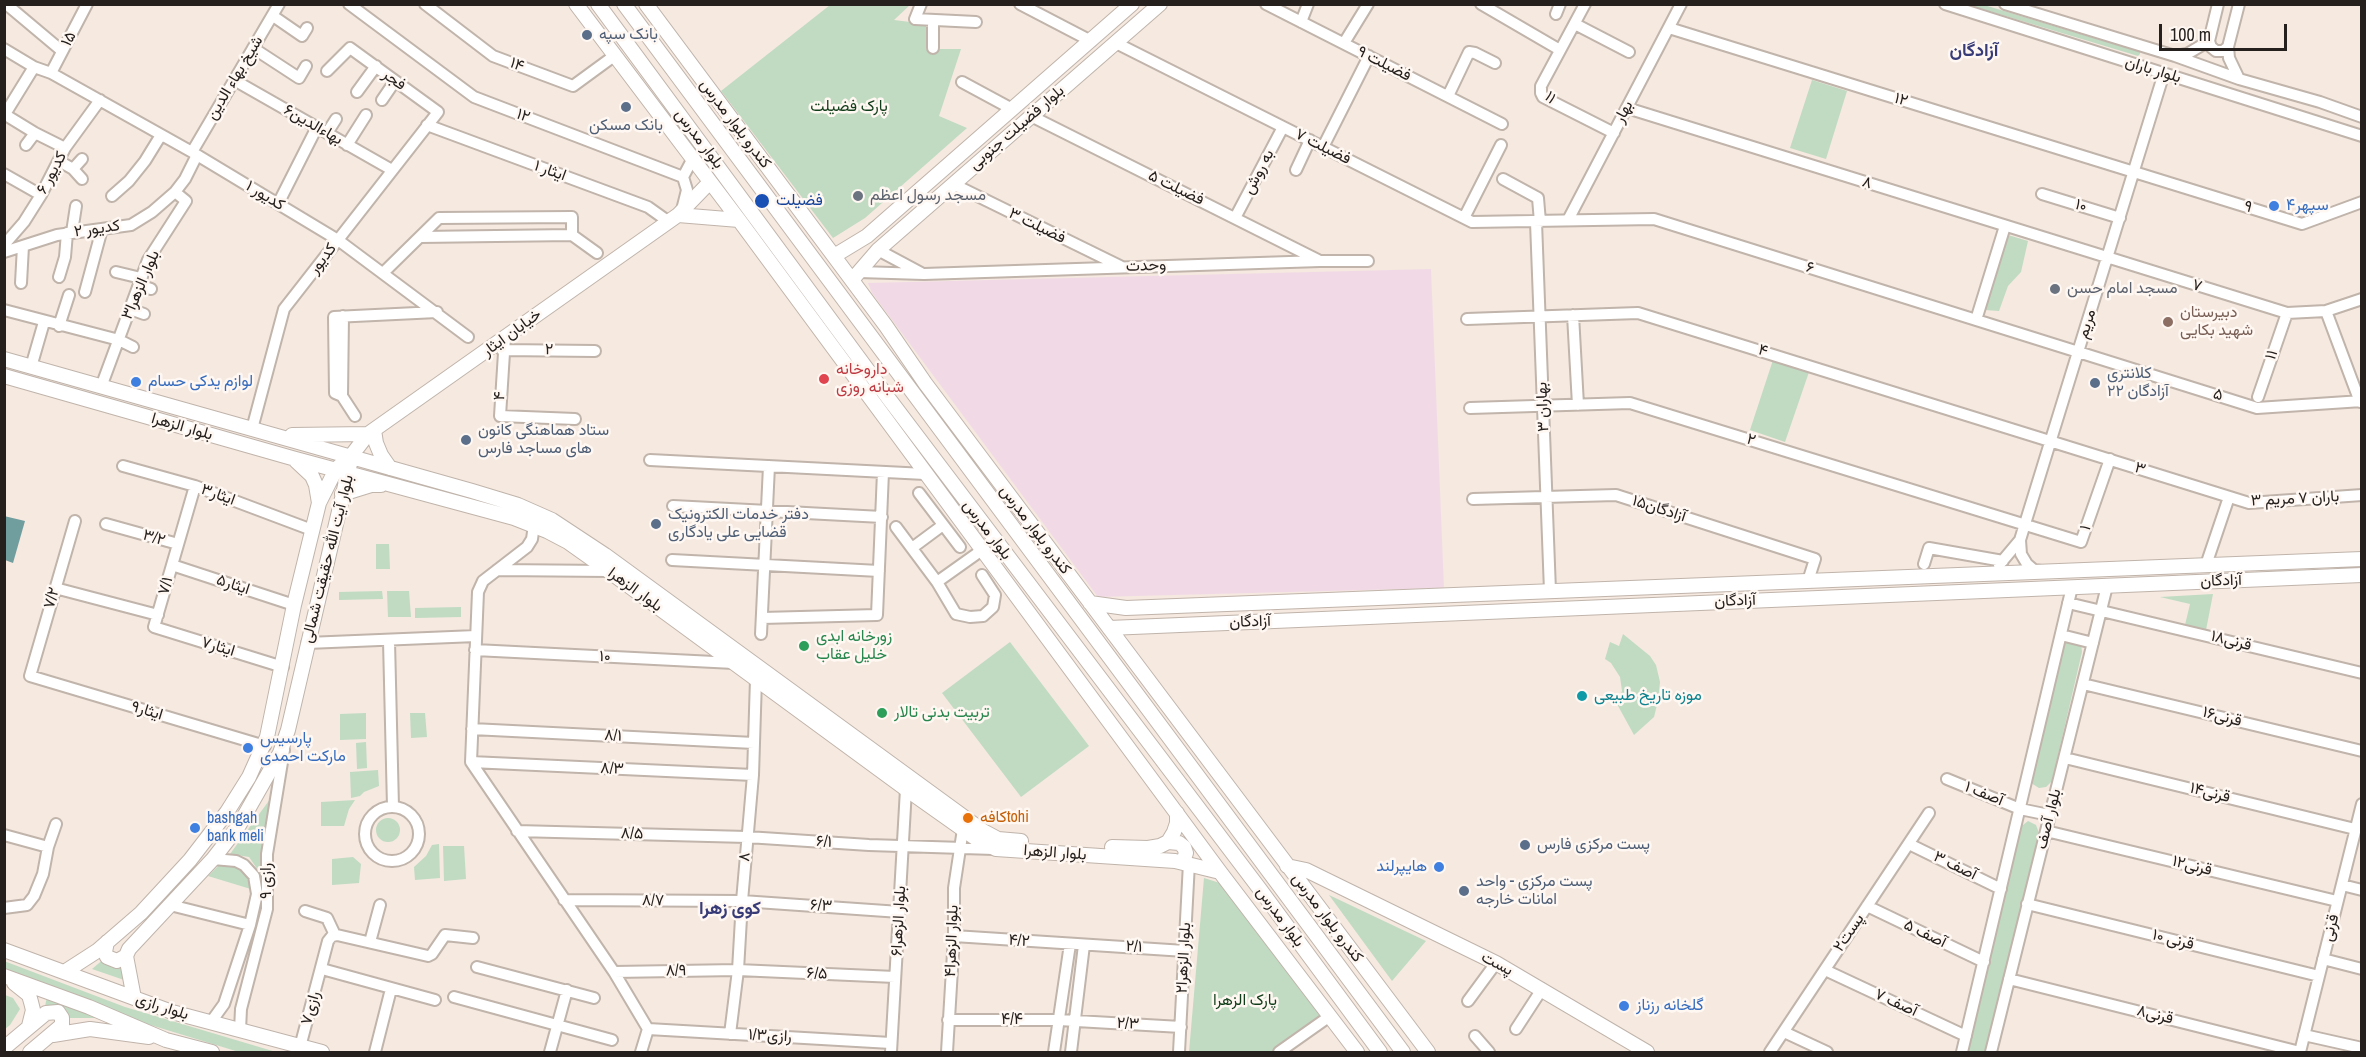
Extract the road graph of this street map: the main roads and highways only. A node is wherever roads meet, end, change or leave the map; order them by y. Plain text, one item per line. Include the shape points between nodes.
1 (576, 4) edge
2 (598, 4) edge
3 (624, 4) edge
4 (646, 4) edge
5 (1132, 4) edge
6 (1160, 4) edge
7 (691, 65) junction
8 (706, 116) junction
9 (971, 144) junction
10 (983, 159) junction
11 (709, 183) junction
12 (762, 190) junction
13 (676, 216) junction
14 (739, 220) junction
15 (867, 236) junction
16 (825, 244) junction
17 (878, 250) junction
18 (834, 256) junction
19 (855, 276) junction
20 (814, 323) junction
21 (855, 350) junction
22 (4, 359) edge
23 (4, 376) edge
24 (925, 383) junction
25 (183, 410) junction
26 (932, 418) junction
27 (176, 425) junction
28 (371, 432) junction
29 (276, 436) junction
30 (351, 456) junction
31 (292, 458) junction
32 (390, 468) junction
33 (343, 471) junction
34 (390, 484) junction
35 (341, 501) junction
36 (319, 503) junction
37 (1015, 531) junction
38 (997, 543) junction
39 (2361, 559) edge
40 (2361, 575) edge
41 (1723, 584) junction
42 (1724, 602) junction
43 (1090, 603) junction
44 (1126, 608) junction
45 (1059, 625) junction
46 (1128, 626) junction
47 (1109, 628) junction
48 (1072, 672) junction
49 (1177, 813) junction
50 (1168, 842) junction
51 (1185, 862) junction
52 (1287, 866) junction
53 (1220, 872) junction
54 (1340, 887) junction
55 (1317, 906) junction
56 (107, 942) junction
57 (4, 950) edge
58 (126, 956) junction
59 (66, 971) junction
60 (5, 976) edge
61 (1348, 978) junction
62 (134, 998) junction
63 (1320, 1003) junction
64 (1356, 1020) junction
65 (29, 1026) junction
66 (53, 1035) junction
67 (166, 1040) junction
68 (4, 1048) edge
69 (1630, 1048) edge
70 (30, 1053) edge
71 (212, 1053) edge
72 (322, 1053) edge
73 (1357, 1053) edge
74 (1380, 1053) edge
75 (1403, 1053) edge
76 (1428, 1053) edge
77 (1647, 1053) edge

1 - 11 main road
2 - 21 main road, بلوار مدرس
3 - 8 main road, بلوار مدرس
4 - 7 main road, کندرو بلوار مدرس
5 - 9 main road, بلوار فضیلت جنوبی
6 - 10 main road, بلوار فضیلت جنوبی
7 - 8 main road
7 - 16 main road, کندرو بلوار مدرس
8 - 12 main road, بلوار مدرس
9 - 10 main road
9 - 15 main road, بلوار فضیلت جنوبی
10 - 17 main road, بلوار فضیلت جنوبی
11 - 13 main road
11 - 14 main road
12 - 16 main road
12 - 26 main road, بلوار مدرس
13 - 14 main road
13 - 28 main road, خیابان ایثار via 504,343
14 - 20 main road
15 - 17 main road via 866,249
15 - 18 main road, بلوار فضیلت جنوبی
16 - 18 main road, کندرو بلوار مدرس
17 - 19 main road, بلوار فضیلت جنوبی
18 - 19 main road, کندرو بلوار مدرس
19 - 24 main road, کندرو بلوار مدرس
20 - 21 main road
20 - 48 main road
21 - 38 main road, بلوار مدرس
22 - 25 main road, بلوار الزهرا
23 - 27 main road, بلوار الزهرا
24 - 26 main road
24 - 43 main road, کندرو بلوار مدرس
25 - 27 main road
25 - 29 main road, بلوار الزهرا
26 - 37 main road, بلوار مدرس
27 - 31 main road, بلوار الزهرا
28 - 29 main road
28 - 30 main road, خیابان ایثار
28 - 32 main road
29 - 30 main road, بلوار الزهرا
30 - 32 main road, بلوار الزهرا
30 - 33 main road, بلوار آیت الله حقیقت شمالی
31 - 33 main road, بلوار الزهرا
31 - 36 main road via 312,476
32 - 50 main road, بلوار الزهرا via 518,505 560,524 998,839 1127,848 1148,848
33 - 34 main road, بلوار الزهرا
33 - 35 main road, بلوار آیت الله حقیقت شمالی
33 - 36 main road, بلوار آیت الله حقیقت شمالی
34 - 35 main road via 371,485
34 - 51 main road, بلوار الزهرا via 534,525 568,542 906,789 996,849
35 - 36 main road
35 - 58 main road, بلوار آیت الله حقیقت شمالی via 280,753 238,827
36 - 56 main road, بلوار آیت الله حقیقت شمالی via 265,746 227,812 190,860 141,913
37 - 38 main road
37 - 61 main road, بلوار مدرس
38 - 45 main road, بلوار مدرس
39 - 41 main road, آزادگان
40 - 42 main road, آزادگان
41 - 42 main road
41 - 44 main road, آزادگان
42 - 46 main road, آزادگان
43 - 44 main road, آزادگان
43 - 47 main road, کندرو بلوار مدرس
44 - 46 main road via 1124,618
45 - 48 main road
45 - 64 main road, بلوار مدرس
46 - 47 main road, آزادگان
47 - 52 main road, کندرو بلوار مدرس
48 - 49 main road
49 - 50 main road
49 - 53 main road
50 - 51 main road via 1184,847
51 - 53 main road, بلوار الزهرا
52 - 54 main road, پست via 1306,870
52 - 55 main road, کندرو بلوار مدرس
53 - 63 main road
54 - 55 main road via 1320,887 1314,893
54 - 69 main road, پست via 1496,963
55 - 61 main road
55 - 76 main road, کندرو بلوار مدرس
56 - 58 main road via 107,957 117,961
56 - 59 main road, بلوار آیت الله حقیقت شمالی
57 - 59 main road, بلوار رازی
58 - 62 main road
59 - 62 main road, بلوار رازی
60 - 65 main road via 28,995 33,1010
60 - 67 main road, بلوار رازی
61 - 75 main road, بلوار مدرس
62 - 72 main road, بلوار رازی
63 - 64 main road
63 - 73 main road
64 - 74 main road, بلوار مدرس
65 - 66 main road via 50,1011 58,1012 62,1024
65 - 68 main road
66 - 67 main road via 90,1029
66 - 70 main road
67 - 71 main road, بلوار رازی
69 - 77 main road, پست

